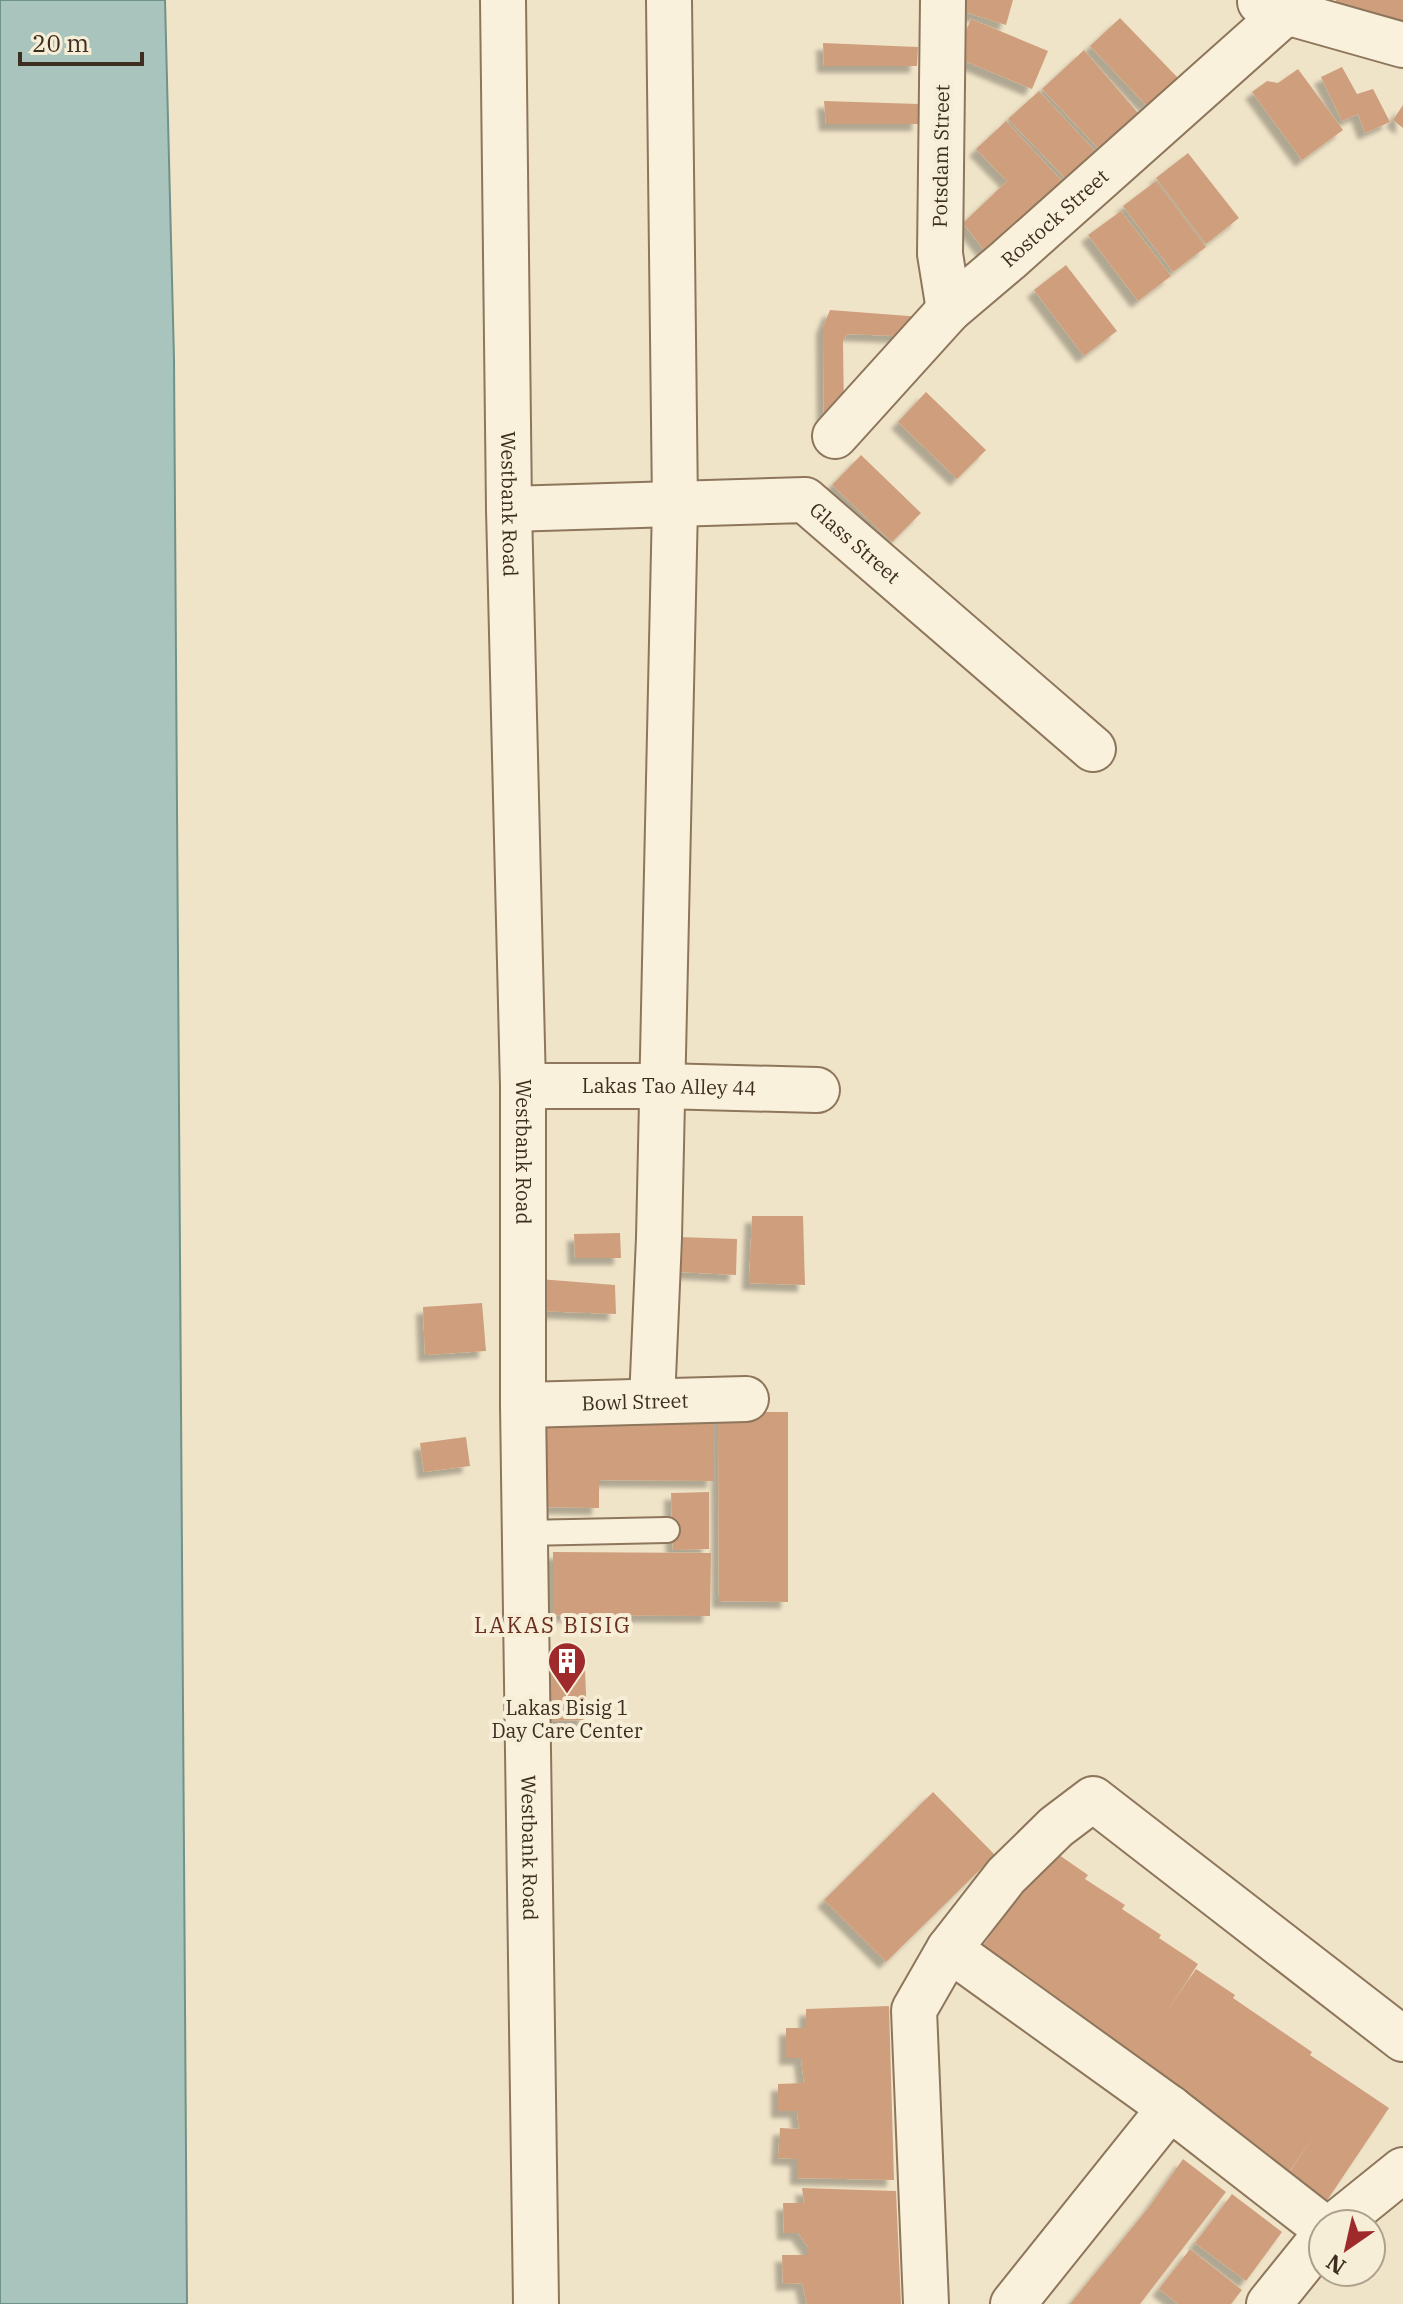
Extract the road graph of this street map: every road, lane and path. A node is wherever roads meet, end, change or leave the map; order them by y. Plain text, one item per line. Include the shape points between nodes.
1 (503, 0) edge
2 (669, 0) edge
3 (943, 0) edge
4 (1271, 6) edge
5 (1403, 45) edge
6 (949, 310) junction
7 (835, 436) dead end
8 (675, 505) junction
9 (509, 509) junction
10 (1093, 749) dead end
11 (523, 1086) junction
12 (661, 1086) junction
13 (817, 1090) dead end
14 (746, 1399) dead end
15 (652, 1401) junction
16 (523, 1405) junction
17 (667, 1530) dead end
18 (524, 1533) junction
19 (949, 1949) junction
20 (1403, 2039) edge
21 (1170, 2108) junction
22 (1403, 2170) edge
23 (1356, 2208) edge
24 (1307, 2215) edge
25 (1307, 2257) edge
26 (536, 2304) edge
27 (926, 2304) edge
28 (1013, 2304) edge
29 (1269, 2304) edge

1 - 9 street, Westbank Road
2 - 8 street
3 - 6 street, Potsdam Street via 940,254
4 - 5 street
4 - 6 street, Rostock Street via 1020,250
6 - 7 street, Rostock Street
8 - 9 street, Glass Street
8 - 10 street, Glass Street via 805,500
8 - 12 street
9 - 11 street, Westbank Road
11 - 12 street, Lakas Tao Alley 44
11 - 16 street, Westbank Road
12 - 13 street, Lakas Tao Alley 44
12 - 15 street
14 - 15 street, Bowl Street
15 - 16 street, Bowl Street
16 - 18 street, Westbank Road
17 - 18 lane
18 - 26 street, Westbank Road
19 - 20 street via 1006,1876 1093,1799
19 - 21 street
19 - 27 street via 914,2010
21 - 24 street
21 - 28 street
22 - 23 street
25 - 29 street

